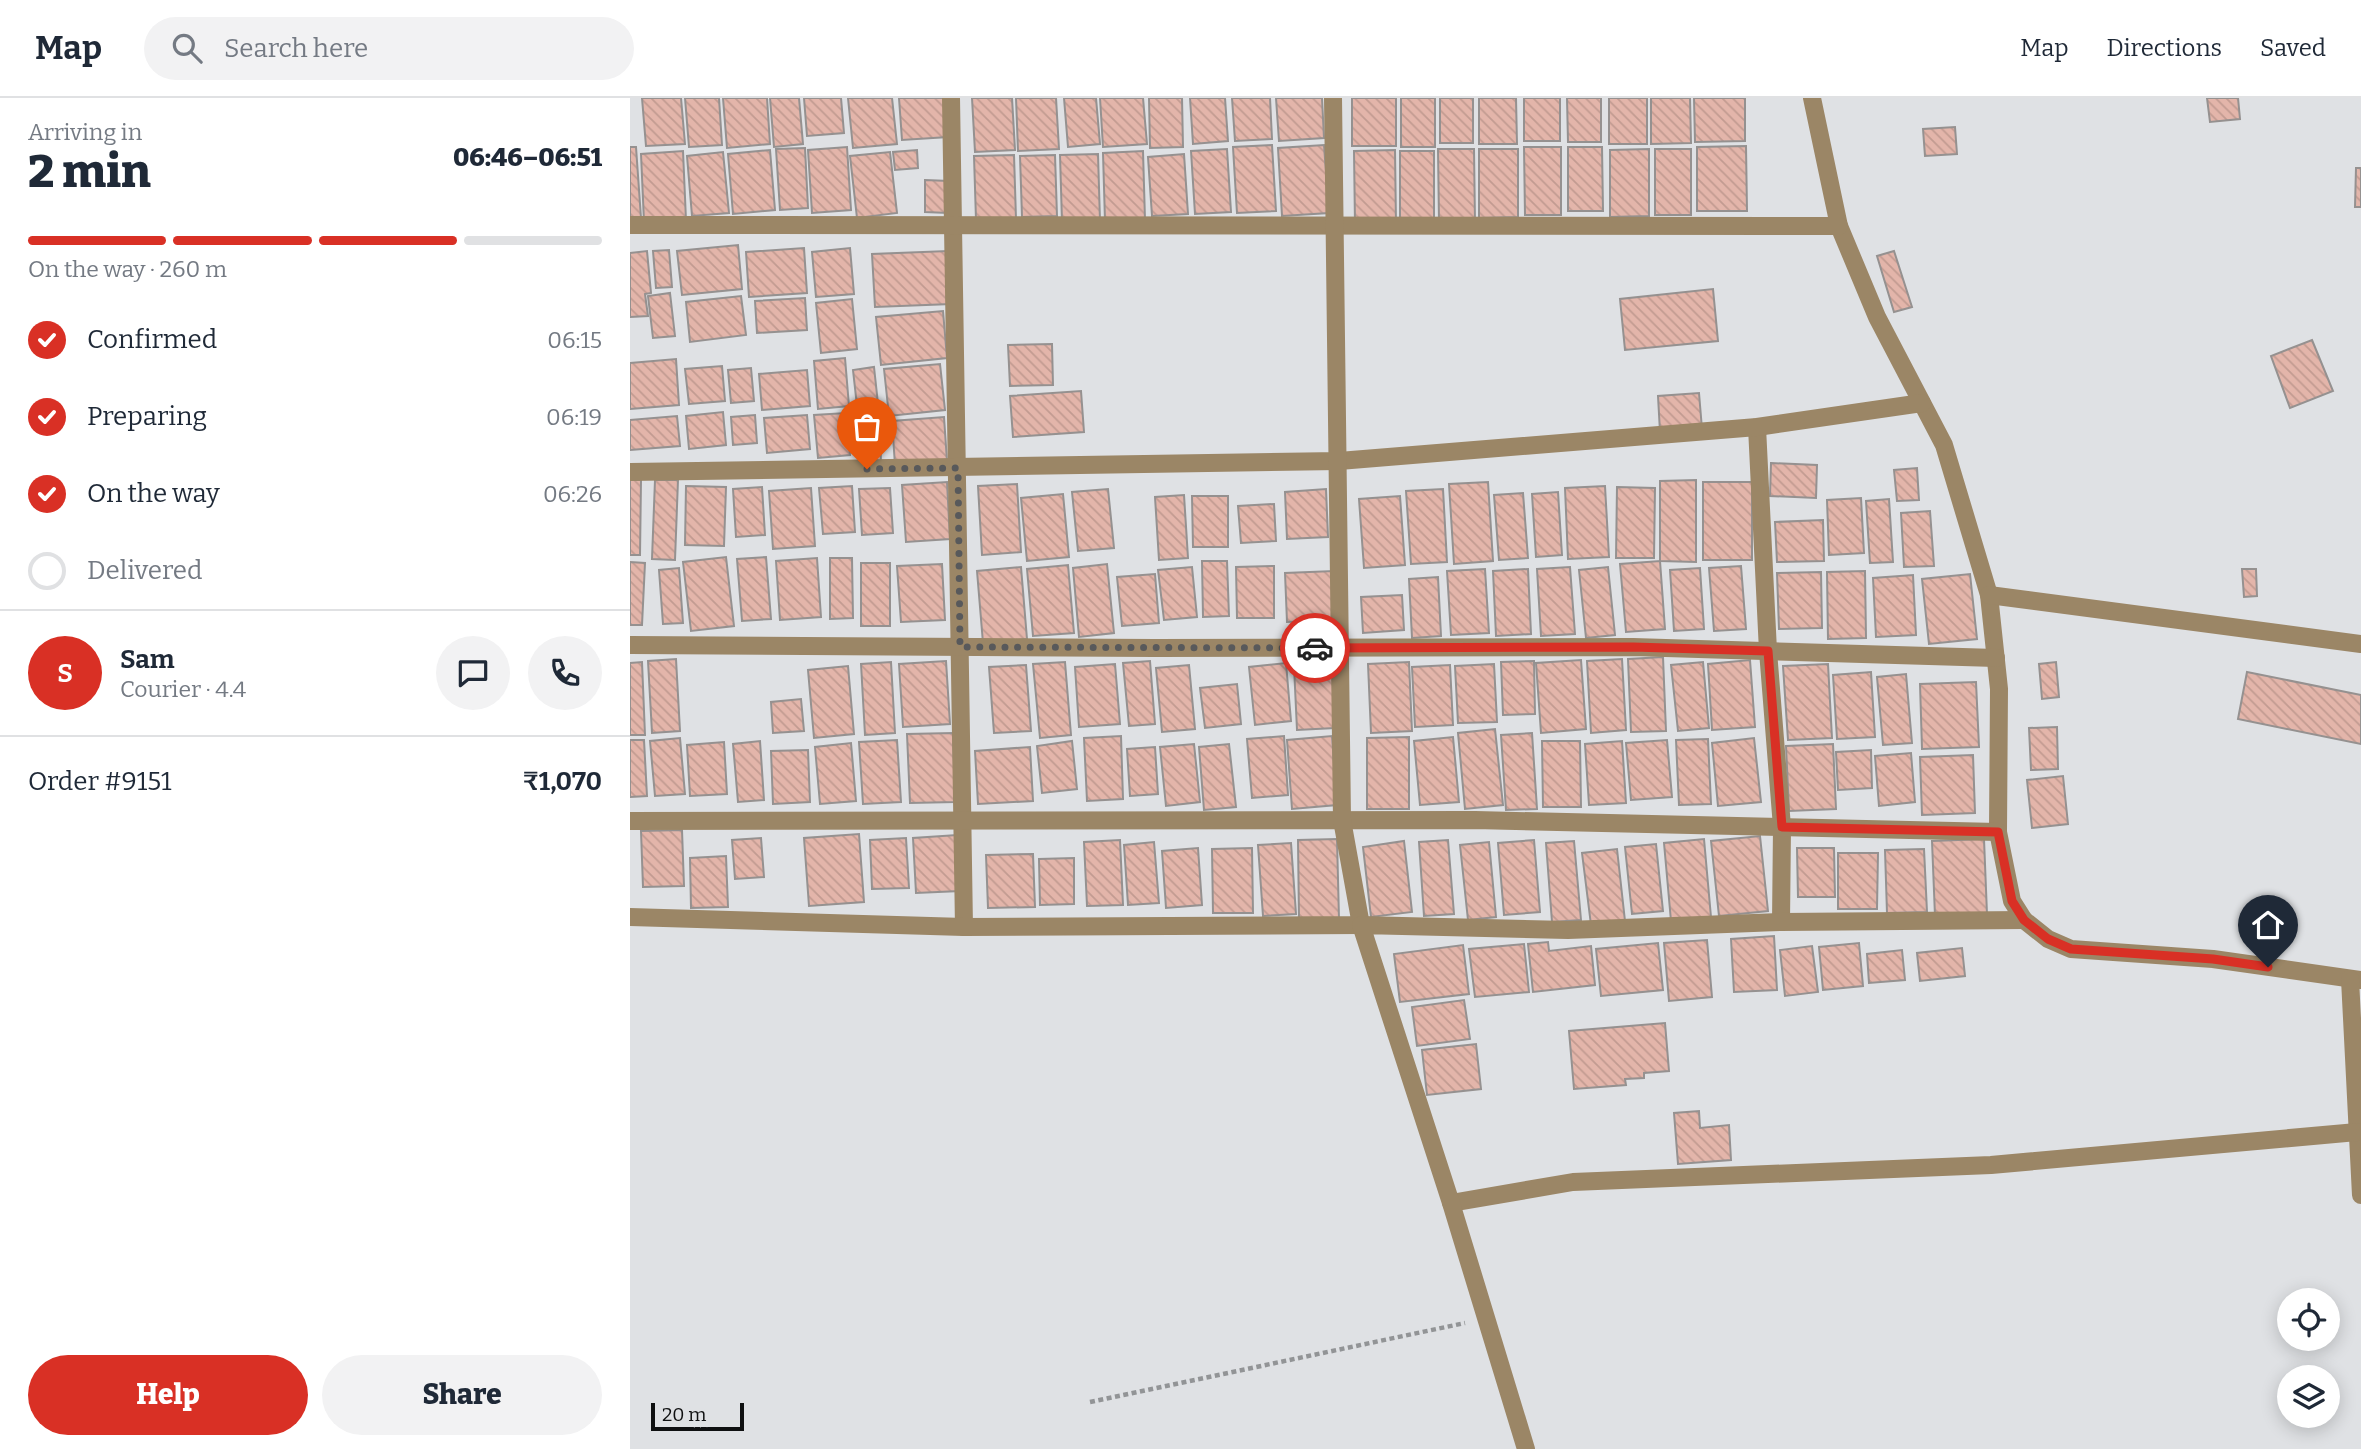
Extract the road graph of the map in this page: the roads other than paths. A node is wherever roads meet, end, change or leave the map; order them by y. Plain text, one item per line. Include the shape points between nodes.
1 (951, 98) edge
2 (1333, 98) edge
3 (1812, 98) edge
4 (630, 225) edge
5 (955, 226) junction
6 (1336, 226) junction
7 (1839, 226) junction
8 (1922, 403) junction
9 (1757, 427) junction
10 (1339, 461) junction
11 (958, 468) junction
12 (630, 472) edge
13 (1989, 595) junction
14 (2361, 644) edge
15 (630, 645) edge
16 (960, 647) junction
17 (1340, 648) junction
18 (1768, 651) junction
19 (1996, 657) junction
20 (962, 820) junction
21 (1342, 820) junction
22 (630, 821) edge
23 (1782, 827) junction
24 (1998, 832) junction
25 (630, 917) edge
26 (2024, 920) junction
27 (1781, 922) junction
28 (1361, 925) junction
29 (964, 927) junction
30 (2356, 980) edge
31 (2357, 1132) junction
32 (2361, 1195) edge
33 (1451, 1203) junction
34 (1525, 1449) edge

1 - 5 street
2 - 6 street
3 - 7 street
4 - 5 street
5 - 6 street
5 - 11 street
6 - 7 street
6 - 10 street
7 - 8 street via 1877,317
8 - 9 street
8 - 13 street via 1944,445
9 - 10 street
9 - 18 street
10 - 11 street
10 - 17 street
11 - 12 street
11 - 16 street
13 - 14 street
13 - 19 street
15 - 16 street
16 - 17 street
16 - 20 street
17 - 18 street
17 - 21 street
18 - 19 street
18 - 23 street
19 - 24 street
20 - 21 street
20 - 22 street
20 - 29 street
21 - 23 street
21 - 28 street
23 - 24 street
23 - 27 street
24 - 26 street via 2012,901
25 - 29 street
26 - 27 street
26 - 30 street via 2048,939 2071,949 2213,959
27 - 28 street via 1568,930
28 - 29 street
28 - 33 street
30 - 31 street
31 - 32 street
31 - 33 street via 1991,1165 1573,1182
33 - 34 street

